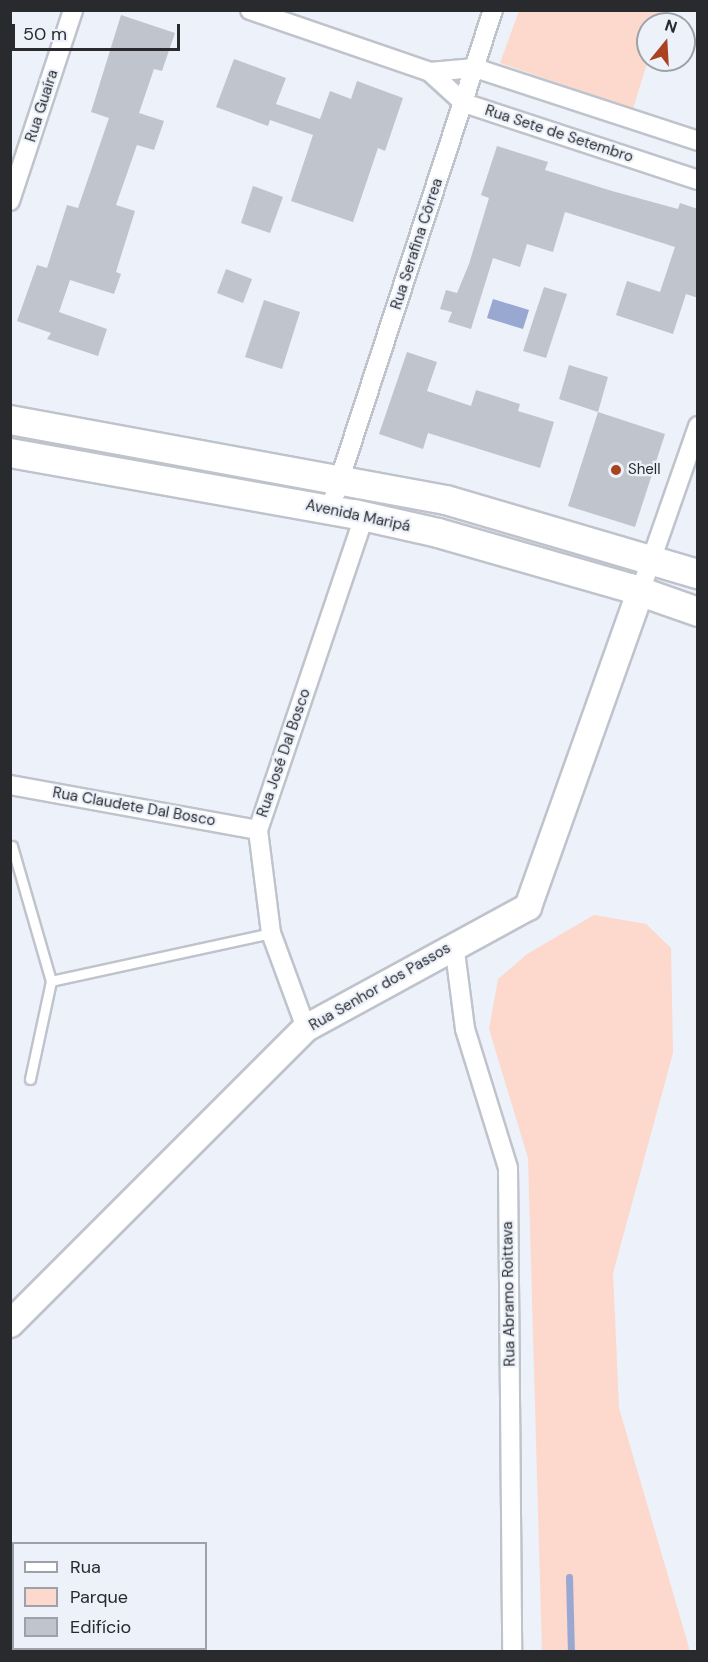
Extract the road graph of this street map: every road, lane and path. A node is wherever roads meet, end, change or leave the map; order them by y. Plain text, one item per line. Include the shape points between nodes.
1 (73, 10) edge
2 (250, 10) edge
3 (493, 10) edge
4 (475, 68) junction
5 (430, 72) junction
6 (464, 103) junction
7 (698, 141) edge
8 (698, 180) edge
9 (10, 201) edge
10 (10, 420) edge
11 (698, 426) edge
12 (10, 453) edge
13 (312, 473) junction
14 (341, 478) junction
15 (374, 485) junction
16 (302, 504) junction
17 (330, 509) junction
18 (364, 516) junction
19 (625, 552) junction
20 (676, 567) edge
21 (639, 592) junction
22 (698, 612) edge
23 (10, 784) edge
24 (258, 830) junction
25 (12, 846) edge
26 (271, 933) junction
27 (454, 944) junction
28 (51, 981) junction
29 (306, 1028) junction
30 (30, 1079) dead end
31 (10, 1324) edge
32 (512, 1652) edge

1 - 9 street, Rua Guaíra
2 - 5 street, Rua Sete de Setembro
3 - 4 street, Rua Serafina Côrrea
4 - 5 street, Rua Sete de Setembro
4 - 6 street, Rua Serafina Côrrea
4 - 7 street, Rua Sete de Setembro
5 - 6 street, Rua Sete de Setembro
6 - 8 street, Rua Sete de Setembro
6 - 14 street, Rua Serafina Côrrea
10 - 13 main road
11 - 20 street
12 - 16 main road, Avenida Maripá
13 - 14 main road
13 - 16 main road via 319,486 316,496
14 - 15 main road
14 - 17 street, Rua Serafina Côrrea
15 - 18 main road via 363,492 360,504
15 - 19 main road via 446,500
16 - 17 main road, Avenida Maripá
17 - 18 main road, Avenida Maripá
18 - 21 main road, Avenida Maripá via 438,532
18 - 24 street, Rua José Dal Bosco
19 - 20 main road
19 - 21 main road via 627,578
20 - 21 main road via 665,574 660,588
21 - 22 main road, Avenida Maripá
21 - 27 street, Rua Senhor dos Passos via 528,906
23 - 24 street, Rua Claudete Dal Bosco
24 - 26 street, Rua José Dal Bosco
25 - 28 lane
26 - 28 lane
26 - 29 street, Rua José Dal Bosco
27 - 29 street, Rua Senhor dos Passos
27 - 32 street, Rua Abramo Roittava via 465,1029 508,1168
28 - 30 lane
29 - 31 street, Rua Senhor dos Passos

